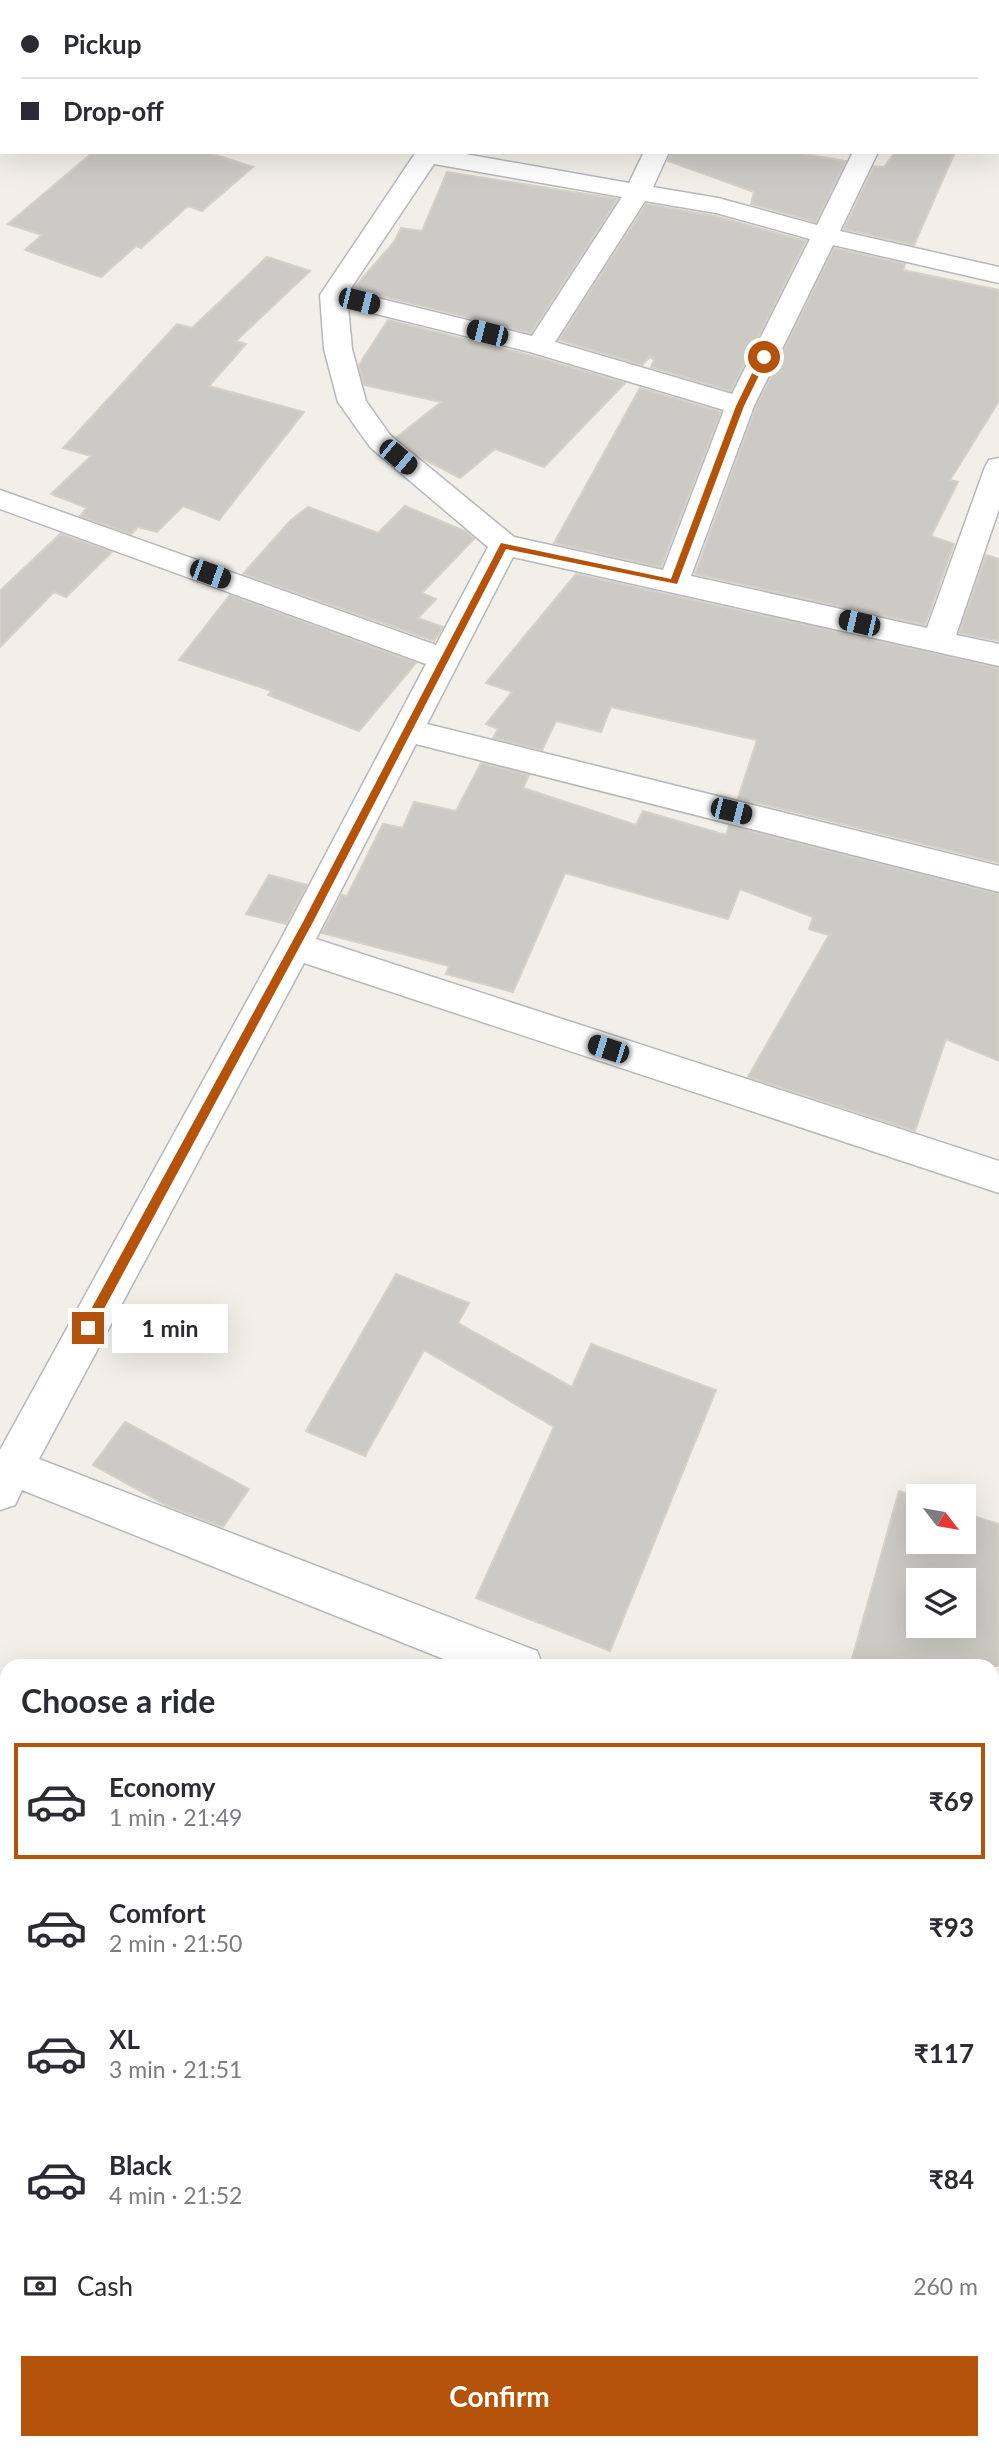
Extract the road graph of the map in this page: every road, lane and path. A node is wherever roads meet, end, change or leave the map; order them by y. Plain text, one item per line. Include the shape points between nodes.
1 (428, 154) edge
2 (656, 154) edge
3 (865, 154) edge
4 (638, 191) junction
5 (825, 235) junction
6 (999, 275) edge
7 (333, 295) junction
8 (539, 346) junction
9 (740, 406) junction
10 (999, 467) edge
11 (0, 499) edge
12 (504, 545) junction
13 (674, 582) junction
14 (939, 641) junction
15 (999, 655) edge
16 (446, 660) junction
17 (409, 731) junction
18 (999, 879) edge
19 (295, 946) junction
20 (999, 1177) edge
21 (6, 1479) edge
22 (465, 1657) edge

1 - 4 street
1 - 7 street
2 - 4 street
3 - 5 street
4 - 5 street via 718,206
4 - 8 street
5 - 6 street
5 - 9 street
7 - 8 street
7 - 12 street via 338,349 352,402 380,441
8 - 9 street
9 - 13 street
10 - 14 street
11 - 16 street
12 - 13 street
12 - 16 street
13 - 14 street
14 - 15 street
16 - 17 street
17 - 18 street
17 - 19 street
19 - 20 street
19 - 21 street
21 - 22 street

